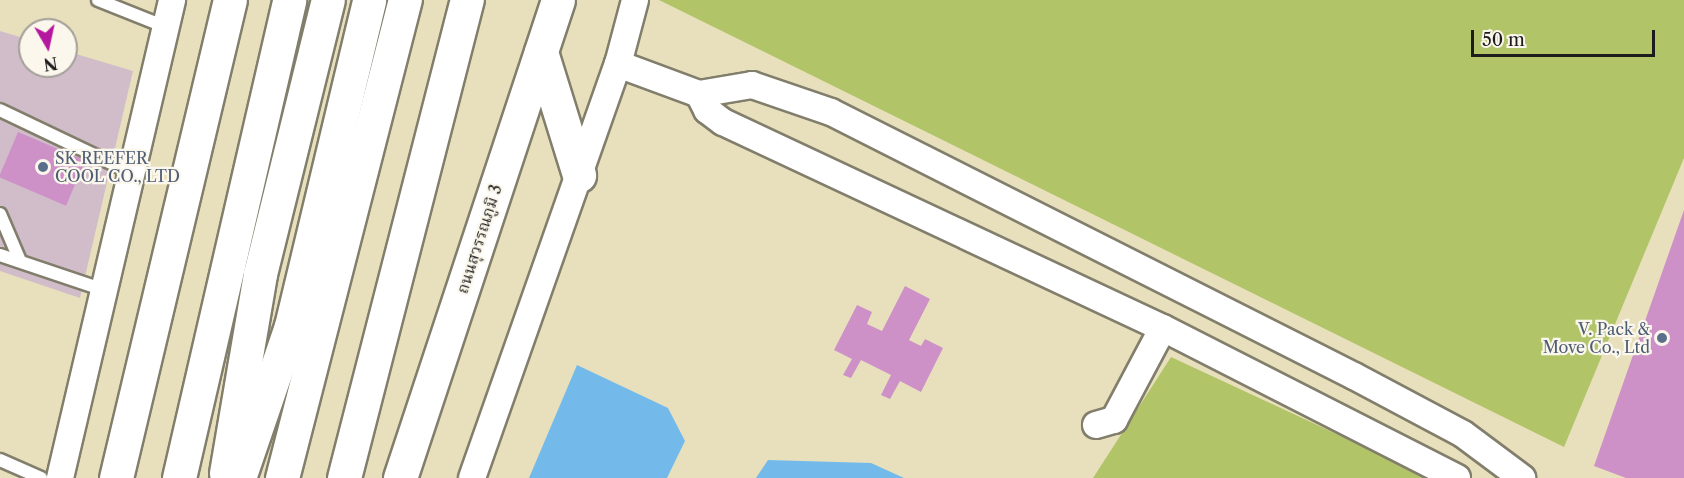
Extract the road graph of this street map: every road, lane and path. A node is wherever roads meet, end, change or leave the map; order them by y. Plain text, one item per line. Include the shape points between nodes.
1 (98, 0) edge
2 (172, 0) edge
3 (230, 0) edge
4 (289, 0) edge
5 (327, 0) edge
6 (369, 0) edge
7 (405, 0) edge
8 (467, 0) edge
9 (558, 0) edge
10 (635, 0) edge
11 (166, 27) junction
12 (541, 52) junction
13 (618, 64) junction
14 (699, 94) junction
15 (0, 110) edge
16 (134, 174) junction
17 (579, 175) junction
18 (0, 214) edge
19 (0, 255) edge
20 (20, 261) junction
21 (107, 291) junction
22 (1163, 328) junction
23 (1096, 425) dead end
24 (0, 460) edge
25 (41, 478) edge
26 (60, 478) edge
27 (116, 478) edge
28 (179, 478) edge
29 (226, 478) edge
30 (239, 478) edge
31 (282, 478) edge
32 (344, 478) edge
33 (399, 478) edge
34 (472, 478) edge
35 (1457, 478) edge
36 (1522, 478) edge

1 - 11 lane
2 - 11 street
3 - 27 main road
4 - 28 main road
5 - 29 main road via 260,274
6 - 30 main road via 293,317
7 - 31 main road
8 - 32 main road
9 - 12 main road, ถนนสุวรรณภูมิ 3
10 - 13 street
11 - 16 street
12 - 17 main road
12 - 33 main road, ถนนสุวรรณภูมิ 3
13 - 14 street
13 - 17 street
14 - 22 street via 706,110 723,122
14 - 36 street via 752,85 831,112 1354,376 1463,434
15 - 16 lane
16 - 21 street
17 - 34 street
18 - 20 lane
19 - 20 lane
20 - 21 lane
21 - 26 street
22 - 23 street via 1114,420
22 - 35 street
24 - 25 lane

